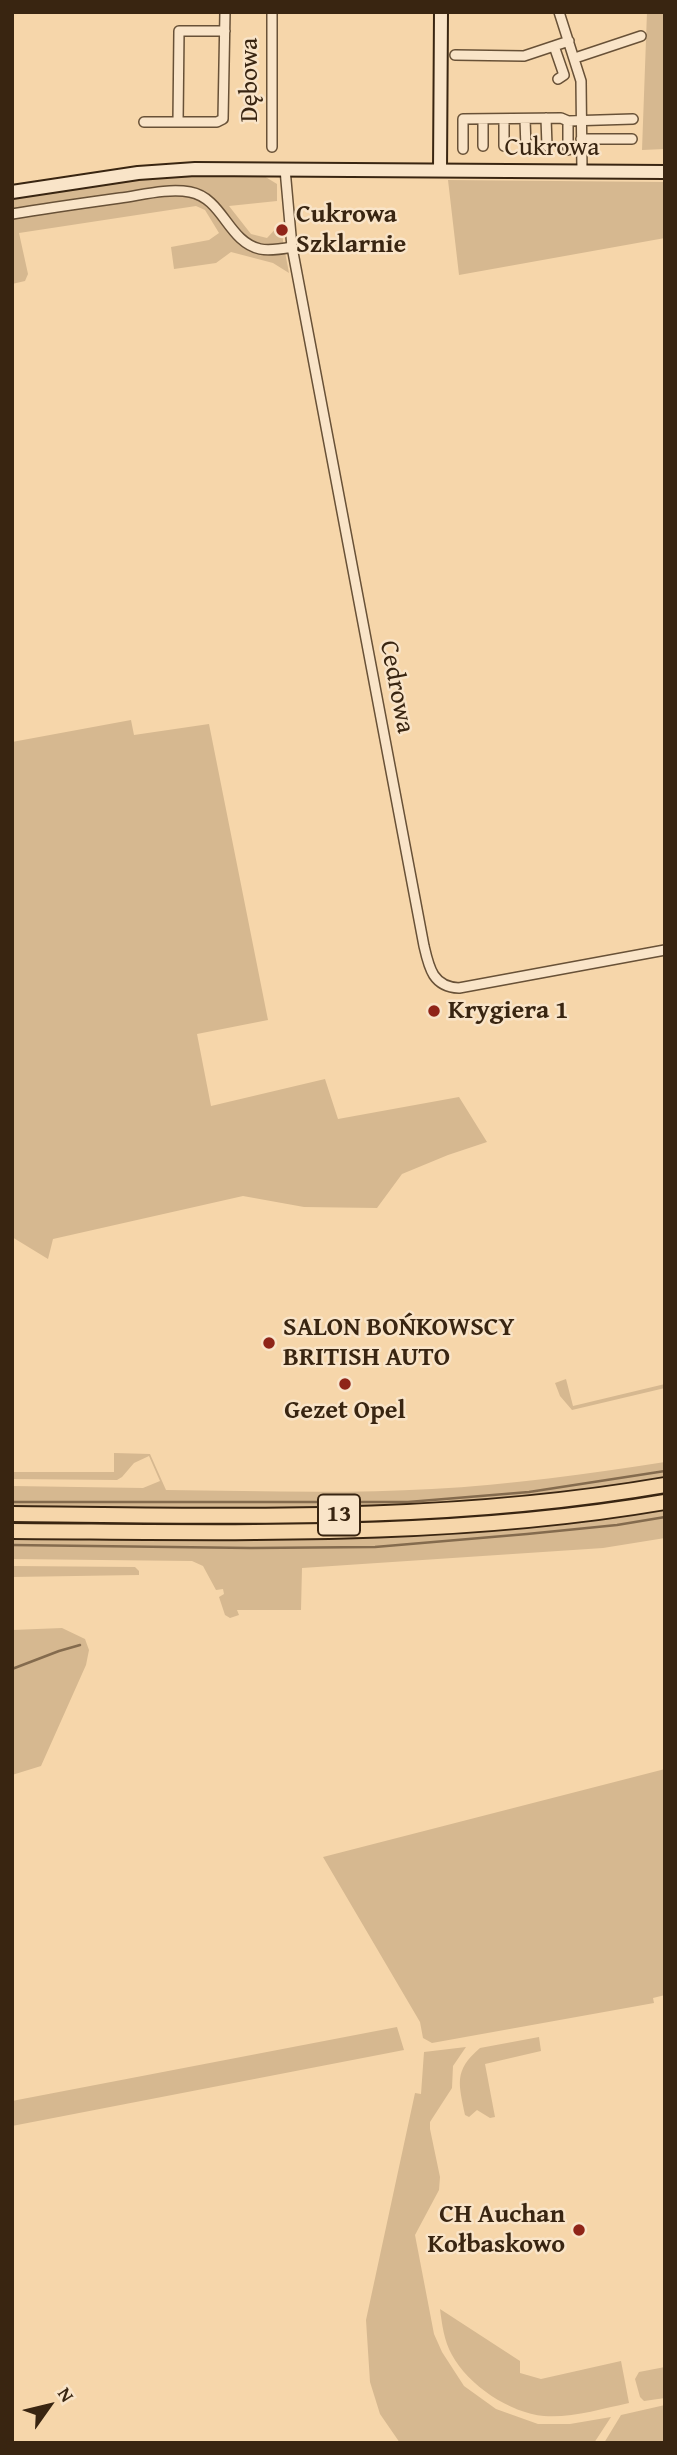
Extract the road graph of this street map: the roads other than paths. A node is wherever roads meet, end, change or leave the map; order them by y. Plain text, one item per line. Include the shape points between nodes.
1 (225, 12) edge
2 (272, 12) edge
3 (441, 12) edge
4 (559, 12) edge
5 (225, 32) junction
6 (640, 36) dead end
7 (569, 41) junction
8 (554, 46) junction
9 (455, 55) dead end
10 (575, 58) junction
11 (558, 79) dead end
12 (546, 118) junction
13 (483, 119) junction
14 (504, 119) junction
15 (525, 119) junction
16 (582, 119) junction
17 (633, 119) dead end
18 (568, 121) junction
19 (144, 122) dead end
20 (178, 122) junction
21 (582, 139) junction
22 (632, 139) dead end
23 (483, 146) dead end
24 (504, 146) dead end
25 (547, 146) dead end
26 (272, 147) dead end
27 (526, 148) dead end
28 (463, 149) dead end
29 (568, 149) dead end
30 (285, 169) junction
31 (440, 170) junction
32 (582, 171) junction
33 (665, 172) edge
34 (12, 192) edge
35 (12, 214) edge
36 (292, 247) junction
37 (665, 950) edge
38 (665, 1485) edge
39 (665, 1502) edge
40 (12, 1514) edge
41 (12, 1531) edge

1 - 5 street
2 - 26 street, Dębowa
3 - 31 street
4 - 7 street
5 - 20 street via 223,119
5 - 20 street via 180,31
6 - 10 street
7 - 8 street
7 - 10 street
8 - 9 street via 524,56
8 - 11 street via 564,75
10 - 16 street
12 - 15 street
12 - 18 street
12 - 25 street
13 - 14 street
13 - 23 street
13 - 28 street via 463,119
14 - 15 street
14 - 24 street
15 - 27 street
16 - 17 street
16 - 18 street
16 - 21 street
18 - 29 street
19 - 20 street
21 - 22 street
21 - 32 street
30 - 31 street, Cukrowa
30 - 34 street, Cukrowa via 156,171
30 - 36 street, Cedrowa
31 - 32 street, Cukrowa
32 - 33 street, Cukrowa
35 - 36 street via 188,192 213,204 251,246 269,250
36 - 37 street, Cedrowa via 431,972 441,984 459,988
38 - 40 main road, 13 via 489,1508 371,1515
39 - 41 main road, 13 via 491,1525 371,1531

